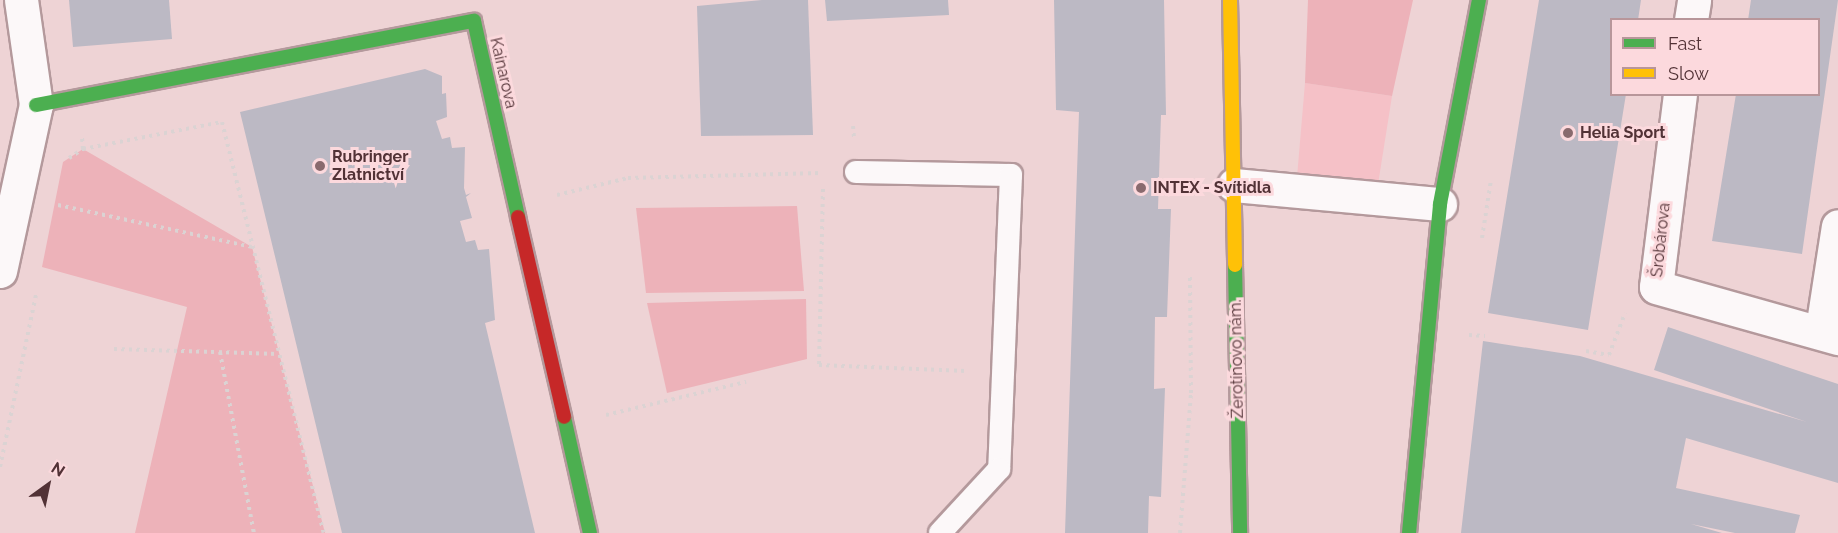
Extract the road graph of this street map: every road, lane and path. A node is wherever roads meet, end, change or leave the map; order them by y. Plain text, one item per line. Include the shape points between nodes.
1 (21, 0) edge
2 (1230, 0) edge
3 (1479, 0) edge
4 (1694, 0) edge
5 (1691, 18) edge
6 (1680, 96) edge
7 (36, 105) junction
8 (854, 126) dead end
9 (84, 149) dead end
10 (856, 172) junction
11 (824, 173) junction
12 (1234, 185) junction
13 (54, 204) dead end
14 (1440, 204) junction
15 (515, 205) junction
16 (1838, 226) edge
17 (252, 247) junction
18 (1190, 264) dead end
19 (0, 271) edge
20 (1656, 287) junction
21 (1830, 333) edge
22 (1468, 334) dead end
23 (1485, 336) dead end
24 (114, 349) dead end
25 (1586, 351) dead end
26 (220, 352) junction
27 (279, 354) junction
28 (1003, 372) junction
29 (746, 382) dead end
30 (565, 425) junction
31 (254, 533) edge
32 (324, 533) edge
33 (590, 533) edge
34 (940, 533) edge
35 (1180, 533) edge
36 (1240, 533) edge
37 (1408, 533) edge

1 - 7 street
2 - 12 street, Žerotínovo nám.
3 - 14 street
4 - 5 street
6 - 20 street, Šrobárova
7 - 15 street, Kainarova via 474,21
7 - 19 street
8 - 10 path
9 - 17 path via 222,122
10 - 11 path
10 - 28 lane via 1011,175
11 - 15 path via 628,178
11 - 28 path via 819,365
12 - 14 street
12 - 36 street, Žerotínovo nám.
13 - 17 path
14 - 37 street
15 - 30 street, Kainarova
16 - 21 street, Šrobárova
17 - 27 path
18 - 35 path via 1191,393
20 - 21 street, Šrobárova
20 - 25 path via 1627,306 1609,355
22 - 23 path
24 - 26 path
26 - 27 path
26 - 31 path
27 - 32 path
28 - 34 lane via 999,469
29 - 30 path
30 - 33 street, Kainarova

